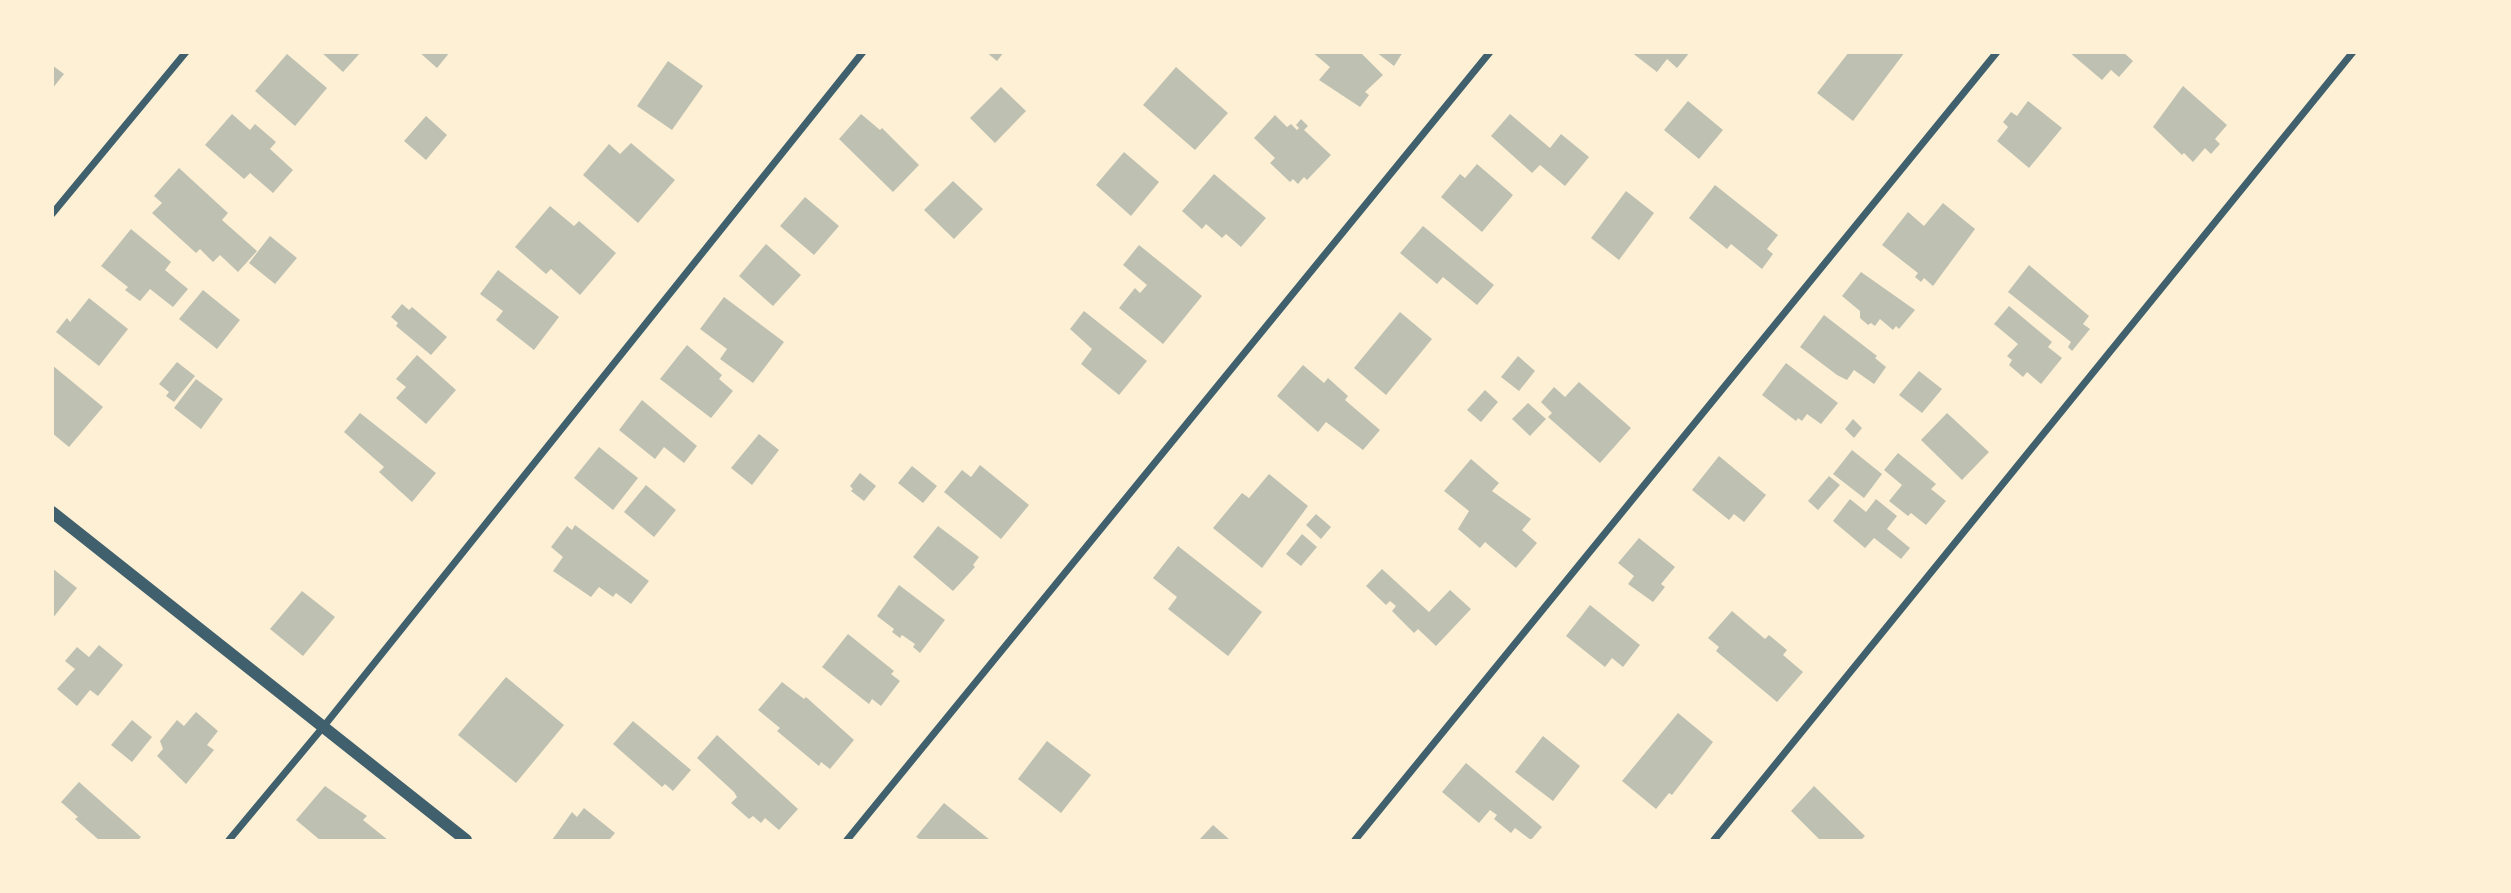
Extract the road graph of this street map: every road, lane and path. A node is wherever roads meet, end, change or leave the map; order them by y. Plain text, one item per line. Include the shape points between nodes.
1 (186, 52) edge
2 (863, 52) edge
3 (1490, 52) edge
4 (1997, 52) edge
5 (2353, 52) edge
6 (52, 214) edge
7 (52, 512) edge
8 (324, 726) junction
9 (229, 841) edge
10 (466, 841) edge
11 (847, 841) edge
12 (1355, 841) edge
13 (1714, 841) edge

1 - 6 street
2 - 8 street
3 - 11 street
4 - 12 street
5 - 13 street
7 - 8 street
8 - 9 street
8 - 10 street

